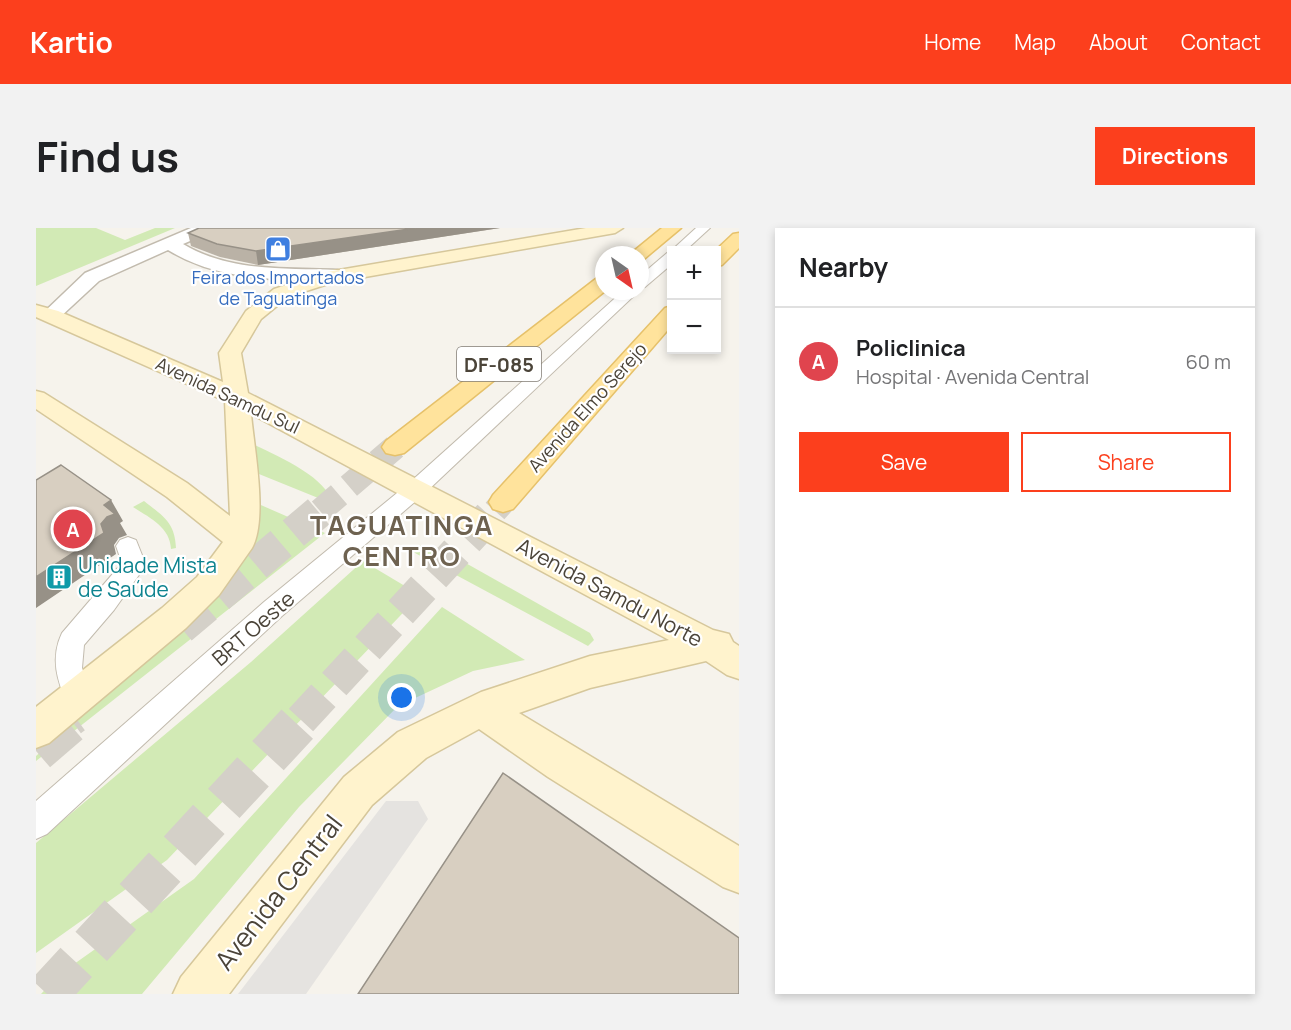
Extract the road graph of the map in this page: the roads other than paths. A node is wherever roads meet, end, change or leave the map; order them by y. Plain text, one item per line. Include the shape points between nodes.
1 (205, 228) edge
2 (615, 228) edge
3 (673, 228) edge
4 (704, 228) edge
5 (739, 238) edge
6 (177, 240) junction
7 (683, 246) edge
8 (649, 247) edge
9 (721, 257) edge
10 (667, 260) edge
11 (337, 276) junction
12 (649, 276) edge
13 (595, 289) edge
14 (622, 300) edge
15 (41, 315) edge
16 (667, 318) edge
17 (237, 397) junction
18 (36, 398) edge
19 (395, 447) tunnel mouth
20 (416, 489) junction
21 (503, 502) tunnel mouth
22 (242, 540) junction
23 (128, 546) dead end
24 (723, 643) edge
25 (739, 664) edge
26 (78, 696) junction
27 (480, 709) junction
28 (36, 730) edge
29 (36, 823) edge
30 (739, 871) edge
31 (198, 994) edge

1 - 6 street
2 - 11 main road
3 - 8 main road
4 - 7 lane
5 - 9 main road
6 - 11 street via 173,246 193,257 240,270
6 - 15 street via 92,277
10 - 12 lane
11 - 17 main road via 281,293 253,315 230,354
13 - 19 main road, DF-085
14 - 20 lane, BRT Oeste
15 - 17 main road, Avenida Samdu Sul
16 - 21 main road, Avenida Elmo Serejo
17 - 20 main road, Avenida Samdu Sul
17 - 22 main road via 245,517
18 - 22 main road via 177,490
20 - 24 main road, Avenida Samdu Norte
20 - 29 lane, BRT Oeste via 273,609
22 - 26 main road via 208,586
23 - 26 lane via 134,565 71,641 68,668
24 - 25 main road, Avenida Samdu Norte
24 - 27 main road, Avenida Central via 590,672
26 - 28 main road
27 - 30 main road
27 - 31 main road, Avenida Central via 412,746 358,791

